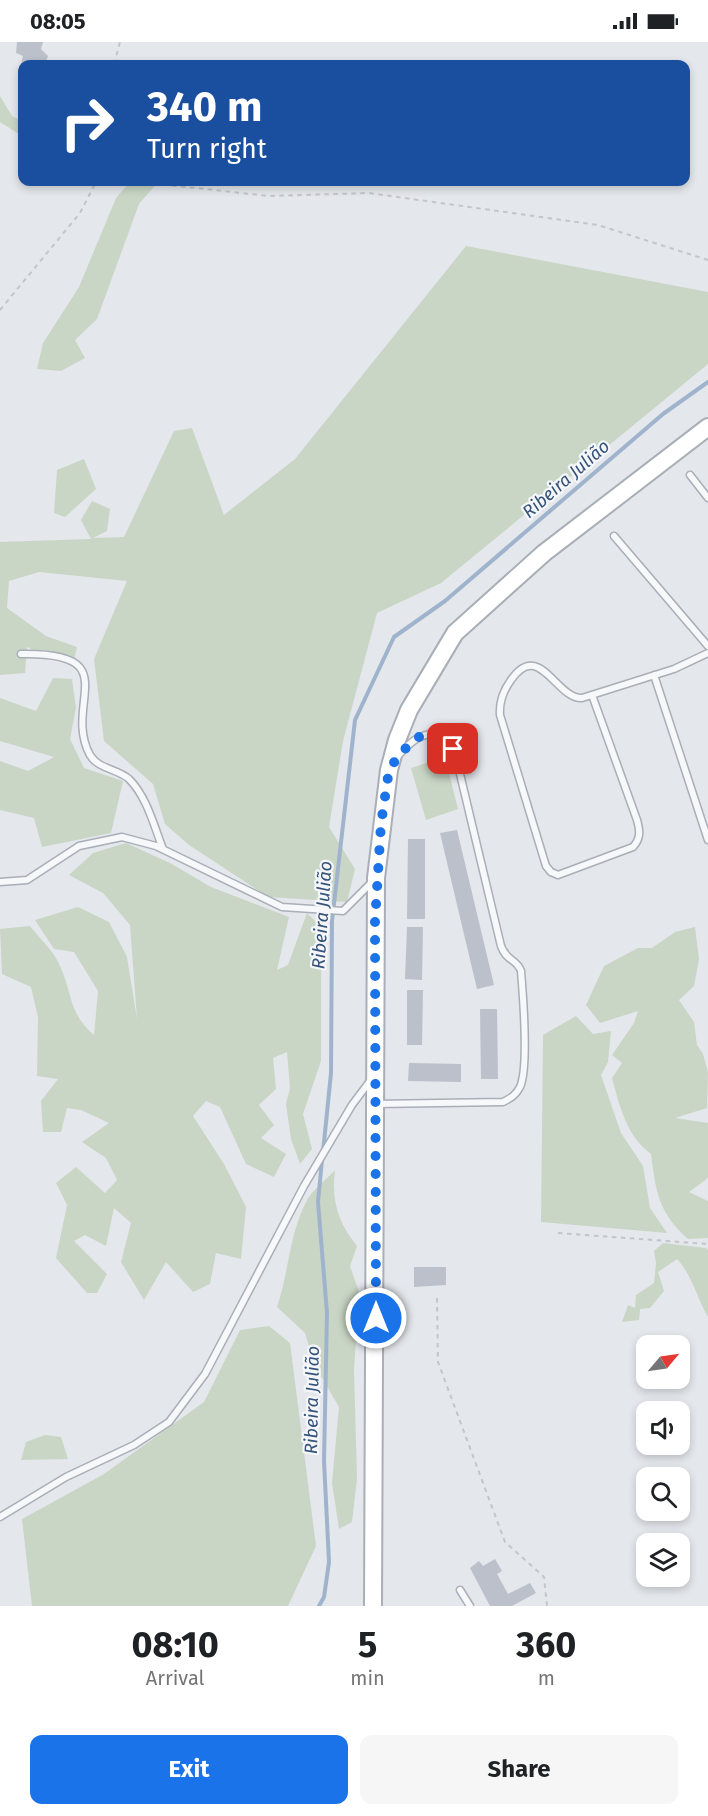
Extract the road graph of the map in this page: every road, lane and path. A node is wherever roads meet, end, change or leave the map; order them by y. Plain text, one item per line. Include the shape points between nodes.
1 (120, 42) edge
2 (115, 60) edge
3 (94, 186) edge
4 (177, 186) edge
5 (708, 261) edge
6 (0, 310) edge
7 (708, 427) edge
8 (690, 475) dead end
9 (708, 498) edge
10 (614, 536) dead end
11 (708, 646) edge
12 (708, 653) edge
13 (21, 654) dead end
14 (654, 675) junction
15 (592, 694) junction
16 (389, 770) junction
17 (708, 814) edge
18 (700, 816) junction
19 (708, 840) edge
20 (163, 849) junction
21 (376, 878) junction
22 (0, 882) edge
23 (374, 1076) junction
24 (375, 1104) junction
25 (558, 1233) dead end
26 (708, 1244) edge
27 (437, 1298) dead end
28 (0, 1517) edge
29 (460, 1590) dead end
30 (373, 1606) edge
31 (470, 1606) edge
32 (548, 1606) edge

1 - 2 path
3 - 6 path via 80,213
4 - 5 path via 269,196 369,193 598,225
7 - 16 main road via 544,553 462,625 410,710
8 - 9 lane
10 - 11 lane
12 - 14 lane
13 - 20 lane via 62,657 82,671 87,680 81,720 90,754 135,786
14 - 15 lane
14 - 18 lane
15 - 15 lane via 640,832 633,847 558,875 546,866 504,731 499,702 516,673 524,668 546,671 576,698
16 - 21 main road
16 - 24 lane via 421,736 439,734 453,749 501,946 521,971 524,1052 521,1085 515,1095 503,1102
17 - 18 lane
18 - 19 lane
20 - 21 lane via 282,907 344,911
20 - 22 lane via 122,837 79,846 27,880
21 - 23 main road
23 - 24 main road
23 - 28 lane via 304,1186 205,1374 169,1422
24 - 30 main road
25 - 26 path
27 - 32 path via 438,1362 505,1542 544,1577
29 - 31 lane

